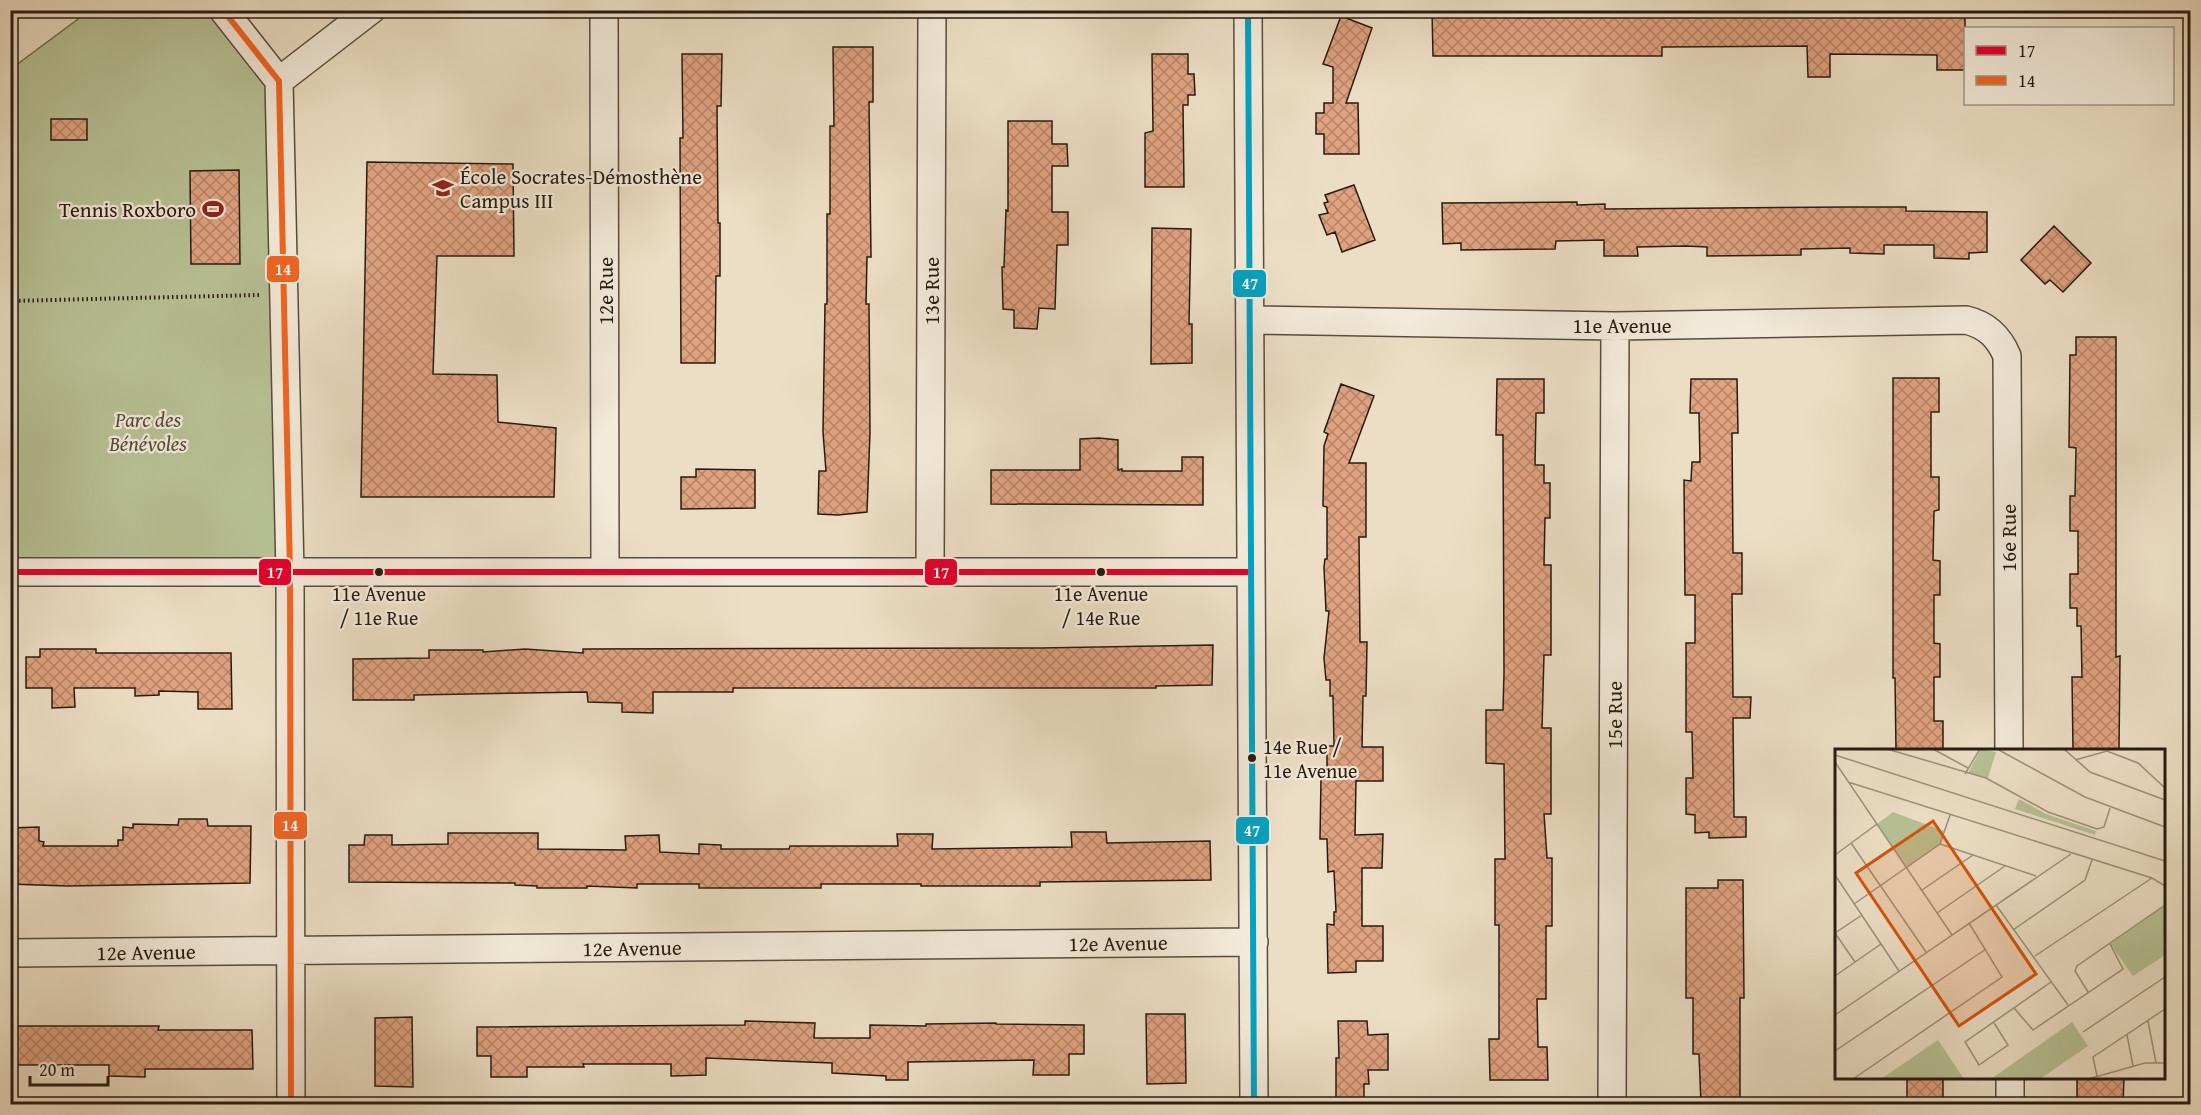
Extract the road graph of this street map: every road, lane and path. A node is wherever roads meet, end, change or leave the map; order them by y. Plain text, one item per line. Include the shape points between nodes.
1 (223, 10) edge
2 (371, 10) edge
3 (604, 10) edge
4 (932, 10) edge
5 (1248, 10) edge
6 (279, 81) junction
7 (284, 294) junction
8 (10, 301) edge
9 (1250, 320) junction
10 (1615, 326) junction
11 (1990, 332) joint
12 (10, 572) edge
13 (290, 572) junction
14 (605, 572) junction
15 (930, 572) junction
16 (1251, 572) junction
17 (2009, 749) edge
18 (1254, 942) junction
19 (291, 951) junction
20 (10, 953) edge
21 (2010, 1079) edge
22 (291, 1104) edge
23 (1254, 1104) edge
24 (1612, 1104) edge
25 (2010, 1104) edge

1 - 6 street
2 - 6 street
3 - 14 street, 12e Rue
4 - 15 street, 13e Rue
5 - 9 street
6 - 7 street
7 - 8 path
7 - 13 street
9 - 10 street, 11e Avenue
9 - 16 street
10 - 11 street, 11e Avenue via 1966,320
10 - 24 street, 15e Rue
11 - 17 street, 16e Rue via 2001,342 2007,356
12 - 13 street
13 - 14 street
13 - 19 street
14 - 15 street
15 - 16 street
16 - 18 street
18 - 19 street, 12e Avenue
18 - 23 street
19 - 20 street, 12e Avenue
19 - 22 street
21 - 25 street

